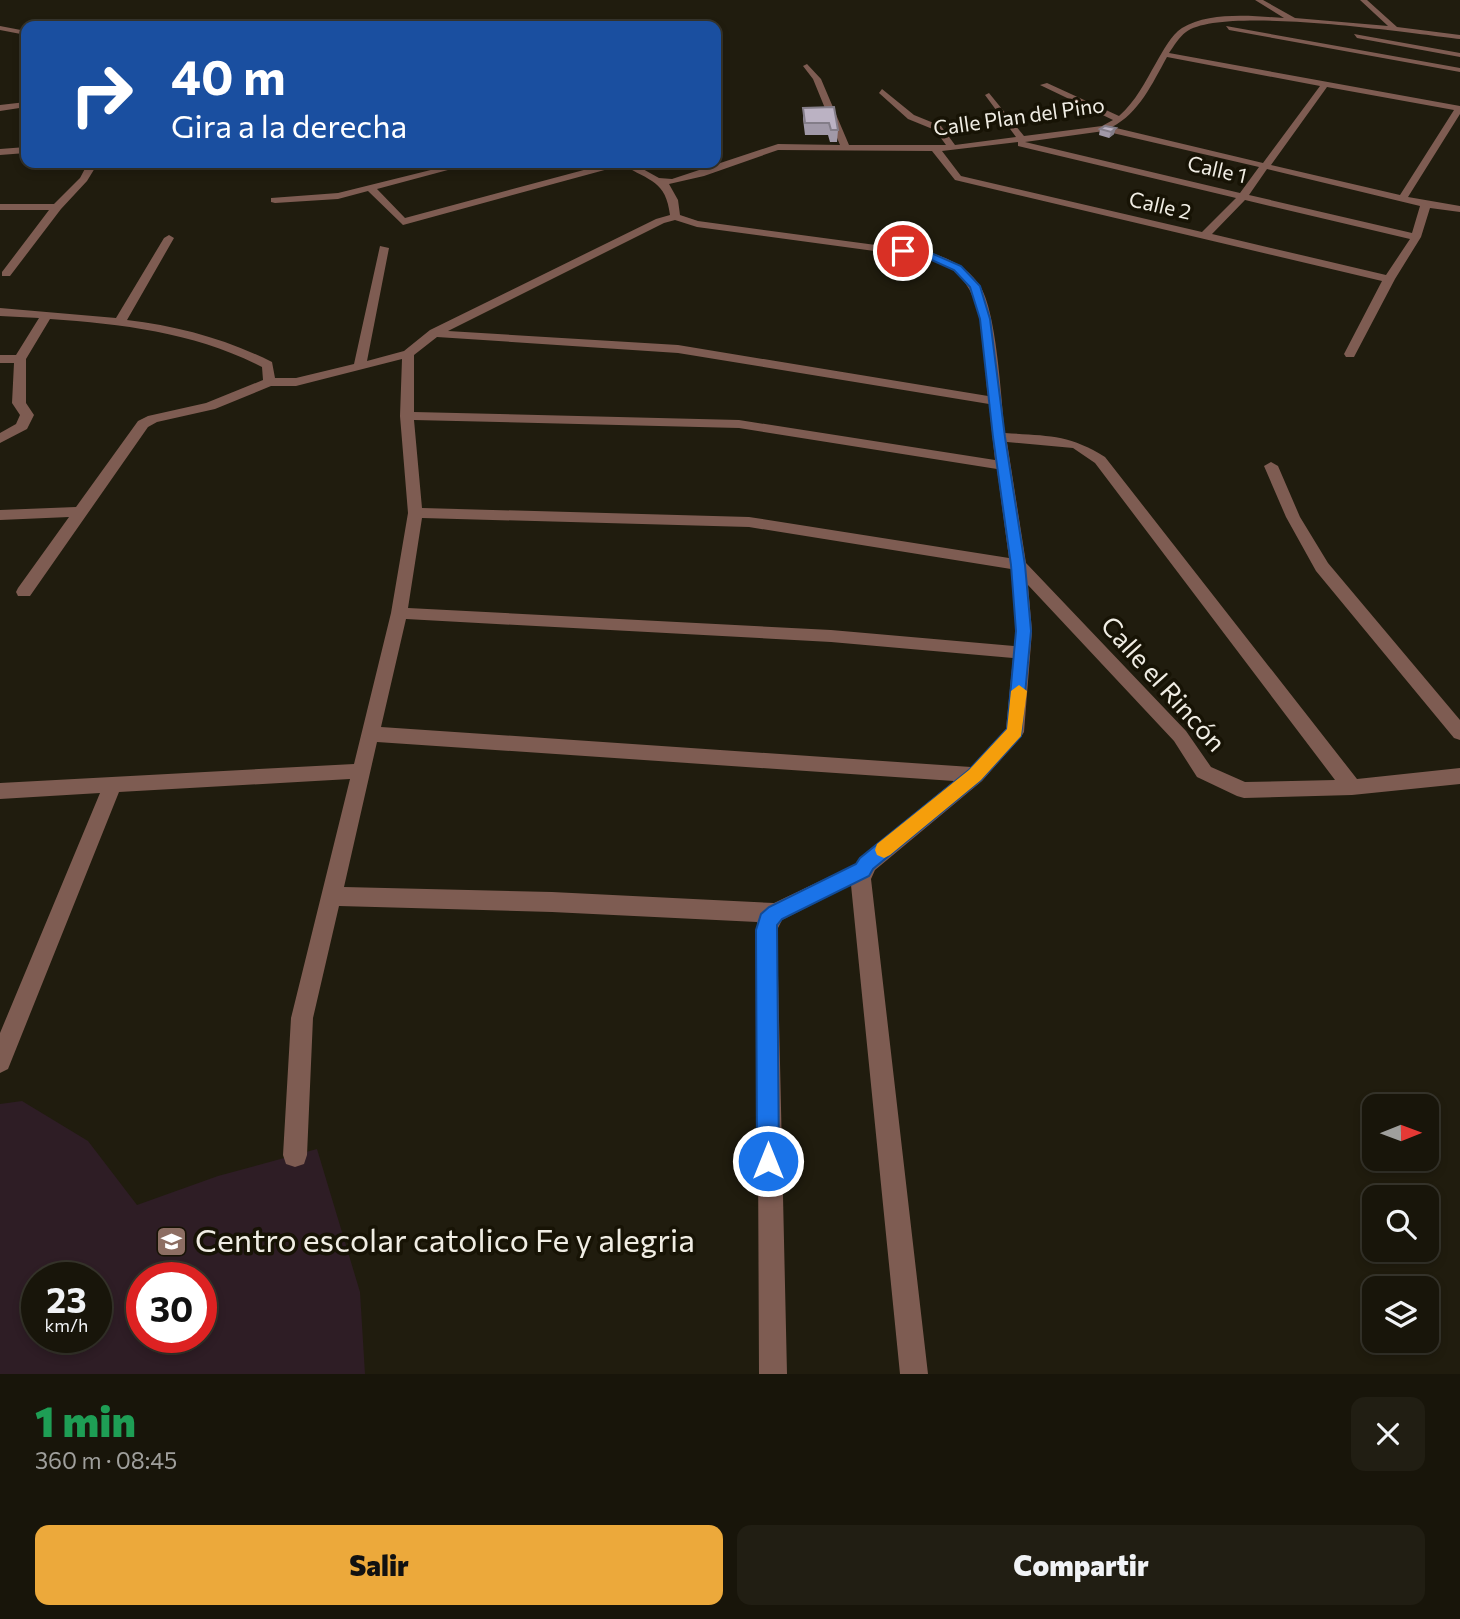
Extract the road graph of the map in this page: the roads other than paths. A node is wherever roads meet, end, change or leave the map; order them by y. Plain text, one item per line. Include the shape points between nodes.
1 (1258, 0) edge
2 (1363, 0) edge
3 (1292, 19) junction
4 (1198, 23) junction
5 (0, 28) edge
6 (1395, 30) junction
7 (21, 32) edge
8 (1331, 32) dead end
9 (1460, 37) edge
10 (1166, 55) junction
11 (1460, 55) edge
12 (807, 66) dead end
13 (1460, 70) edge
14 (1325, 84) junction
15 (1044, 85) dead end
16 (882, 91) dead end
17 (989, 95) dead end
18 (21, 106) edge
19 (0, 108) edge
20 (1460, 109) edge
21 (1121, 120) junction
22 (1104, 128) junction
23 (1023, 139) junction
24 (1009, 141) junction
25 (953, 148) junction
26 (846, 149) junction
27 (936, 149) junction
28 (21, 150) edge
29 (0, 152) edge
30 (721, 165) edge
31 (1263, 166) junction
32 (90, 168) edge
33 (449, 168) edge
34 (602, 168) edge
35 (634, 168) edge
36 (713, 168) edge
37 (662, 181) junction
38 (370, 188) junction
39 (1243, 196) junction
40 (1402, 199) junction
41 (275, 200) dead end
42 (1426, 204) junction
43 (0, 207) edge
44 (57, 207) junction
45 (1460, 209) edge
46 (675, 217) junction
47 (1204, 236) junction
48 (1416, 237) junction
49 (169, 238) dead end
50 (384, 248) dead end
51 (6, 274) dead end
52 (1389, 279) junction
53 (0, 312) edge
54 (46, 316) junction
55 (120, 322) junction
56 (434, 333) junction
57 (408, 354) junction
58 (1350, 354) dead end
59 (0, 359) edge
60 (20, 359) junction
61 (360, 364) junction
62 (269, 382) junction
63 (995, 401) junction
64 (407, 416) junction
65 (999, 437) junction
66 (0, 439) edge
67 (1004, 466) junction
68 (1271, 467) dead end
69 (79, 512) junction
70 (415, 513) junction
71 (0, 515) edge
72 (1018, 565) junction
73 (24, 592) dead end
74 (399, 613) junction
75 (1022, 653) junction
76 (1460, 733) edge
77 (370, 734) junction
78 (362, 771) junction
79 (975, 775) junction
80 (1460, 776) edge
81 (113, 784) junction
82 (1352, 787) junction
83 (0, 791) edge
84 (862, 870) junction
85 (331, 896) junction
86 (775, 913) junction
87 (0, 1060) edge
88 (295, 1155) dead end
89 (773, 1374) edge
90 (914, 1374) edge

1 - 3 street
2 - 6 street
3 - 4 street
3 - 6 street
4 - 10 street, Calle Plan del Pino via 1182,31
4 - 13 street
5 - 7 street
6 - 9 street
8 - 11 street
10 - 14 street
10 - 21 street, Calle Plan del Pino
12 - 26 street via 817,79
14 - 20 street
14 - 31 street
15 - 21 street
16 - 25 street via 911,117 938,128
17 - 23 street
18 - 19 street
20 - 40 street
21 - 22 street, Calle Plan del Pino
22 - 23 street, Calle Plan del Pino
22 - 31 street
23 - 24 street, Calle Plan del Pino
24 - 25 street, Calle Plan del Pino
24 - 39 street, Calle 1
25 - 27 street, Calle Plan del Pino
26 - 27 street, Calle Plan del Pino
26 - 30 street, Calle Plan del Pino via 763,149
27 - 47 street, Calle 2 via 958,178
28 - 29 street
31 - 39 street
31 - 40 street
32 - 44 street
33 - 38 street
34 - 38 street via 403,222
35 - 37 street
36 - 37 street, Calle Plan del Pino via 679,181
37 - 46 street via 673,200
38 - 41 street via 317,199
39 - 47 street
39 - 48 street, Calle 1
40 - 42 street
42 - 45 street
42 - 48 street
43 - 44 street
44 - 51 street via 15,254
46 - 56 street via 550,273
46 - 63 street via 697,224 928,255 958,268 975,286 985,319
47 - 52 street, Calle 2
48 - 52 street
49 - 55 street
50 - 61 street
52 - 58 street
53 - 54 street
54 - 55 street
54 - 60 street
55 - 62 street via 228,344 268,365
56 - 57 street
56 - 63 street via 678,349
57 - 61 street
57 - 64 street
59 - 60 street
60 - 66 street via 19,403 27,415 22,426
61 - 62 street via 296,382
62 - 69 street via 143,424
63 - 65 street
64 - 67 street via 739,424
64 - 70 street
65 - 67 street
65 - 82 street via 1077,444 1100,460
67 - 72 street
68 - 76 street via 1322,567
69 - 71 street
69 - 73 street
70 - 72 street via 749,522
70 - 74 street
72 - 75 street
72 - 82 street, Calle el Rincón via 1180,736 1204,772 1244,790
74 - 75 street via 831,636
74 - 77 street
75 - 79 street via 1015,732
77 - 78 street
77 - 79 street
78 - 81 street
78 - 85 street
79 - 84 street
80 - 82 street, Calle el Rincón
81 - 83 street
81 - 87 street
84 - 86 street
84 - 90 street
85 - 86 street
85 - 88 street via 302,1018
86 - 89 street via 766,930

